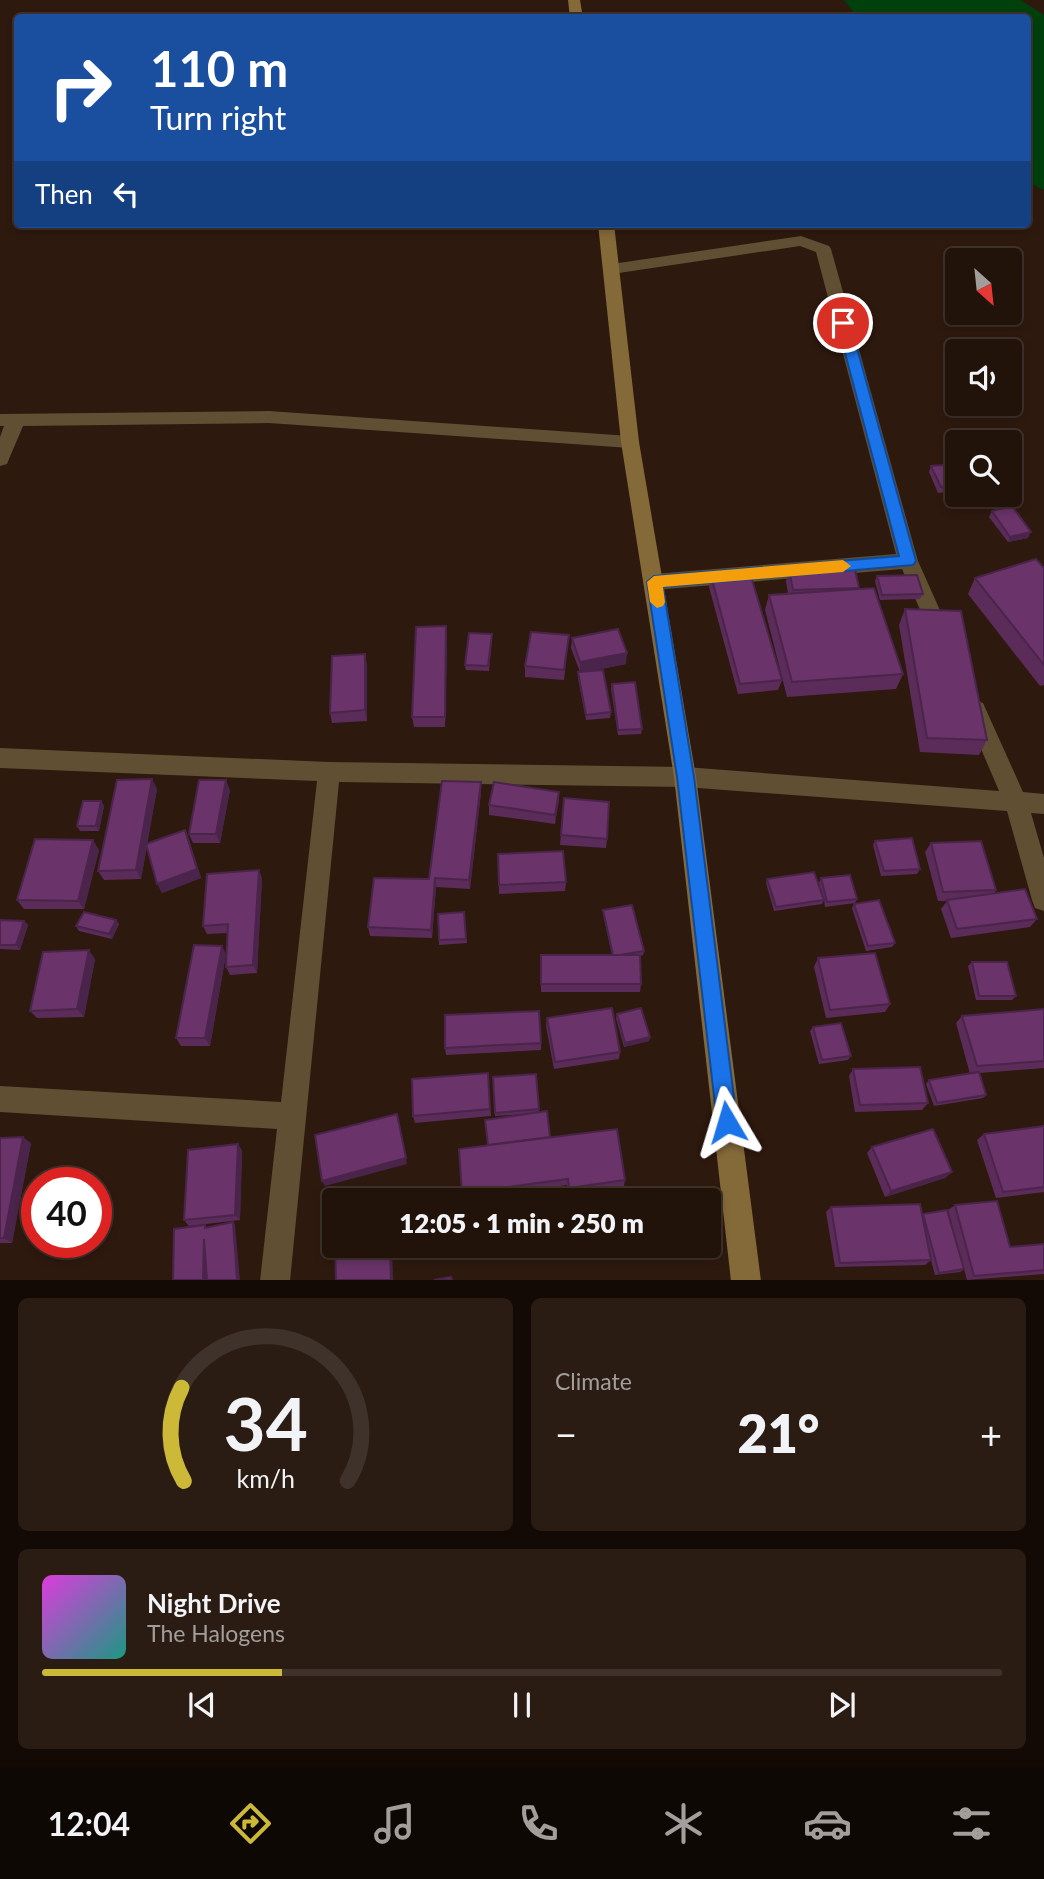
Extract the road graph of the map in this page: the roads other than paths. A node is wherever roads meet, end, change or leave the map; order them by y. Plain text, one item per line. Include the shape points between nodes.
1 (607, 228) edge
2 (612, 269) junction
3 (8, 420) edge
4 (630, 442) junction
5 (0, 459) edge
6 (908, 561) junction
7 (654, 582) junction
8 (948, 650) edge
9 (965, 688) edge
10 (0, 758) edge
11 (329, 772) junction
12 (685, 777) junction
13 (1016, 802) junction
14 (1044, 804) edge
15 (1044, 900) edge
16 (0, 1099) edge
17 (293, 1116) junction
18 (275, 1280) edge
19 (746, 1280) edge

1 - 2 street
2 - 4 street
2 - 6 street via 801,241 823,249
3 - 4 street via 269,417
3 - 5 street
4 - 7 street
6 - 7 street
6 - 8 street
7 - 12 street
9 - 13 street
10 - 11 street
11 - 12 street
11 - 17 street
12 - 13 street
12 - 19 street
13 - 14 street
13 - 15 street
16 - 17 street
17 - 18 street

